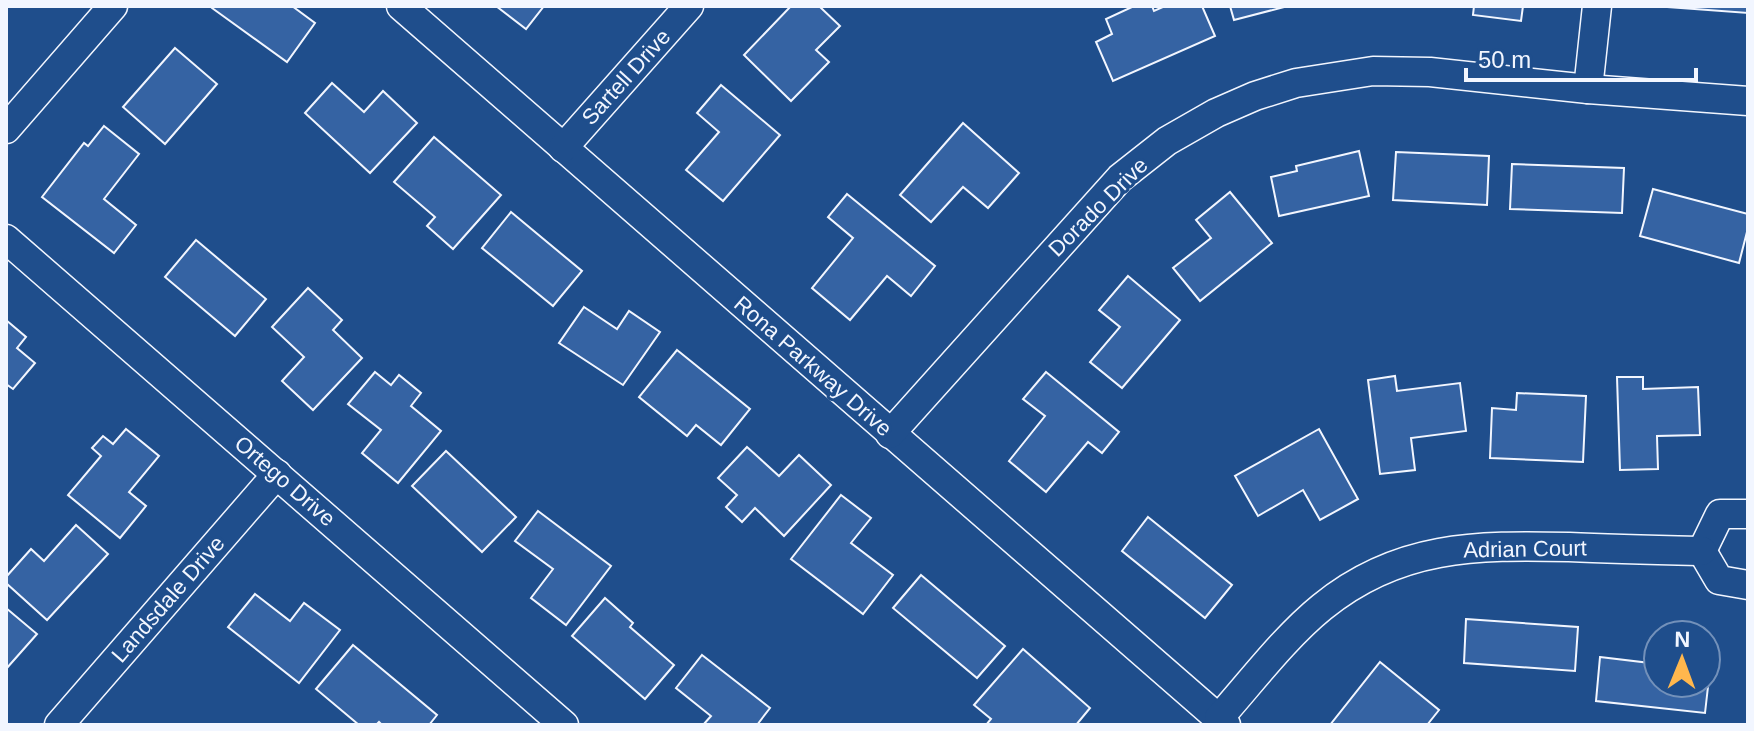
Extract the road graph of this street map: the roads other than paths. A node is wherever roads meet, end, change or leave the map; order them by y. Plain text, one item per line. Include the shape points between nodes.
1 (113, 6) edge
2 (401, 6) edge
3 (689, 6) edge
4 (1597, 6) edge
5 (1588, 89) junction
6 (1748, 101) edge
7 (6, 129) edge
8 (563, 148) junction
9 (6, 239) edge
10 (890, 434) junction
11 (277, 474) junction
12 (1748, 514) edge
13 (1702, 551) junction
14 (1748, 585) edge
15 (1222, 722) edge
16 (59, 725) edge
17 (564, 725) edge

1 - 7 street
2 - 8 street, Rona Parkway Drive
3 - 8 street, Sartell Drive
4 - 5 street
5 - 6 street, Dorado Drive
5 - 10 street, Dorado Drive via 1373,71 1296,83 1216,113 1167,141 1120,178
8 - 10 street, Rona Parkway Drive
9 - 11 street, Ortego Drive
10 - 15 street, Rona Parkway Drive
11 - 16 street, Landsdale Drive
11 - 17 street, Ortego Drive
12 - 13 street via 1720,514
13 - 14 street via 1719,580
13 - 15 street, Adrian Court via 1504,546 1418,557 1368,577 1323,606 1295,632

